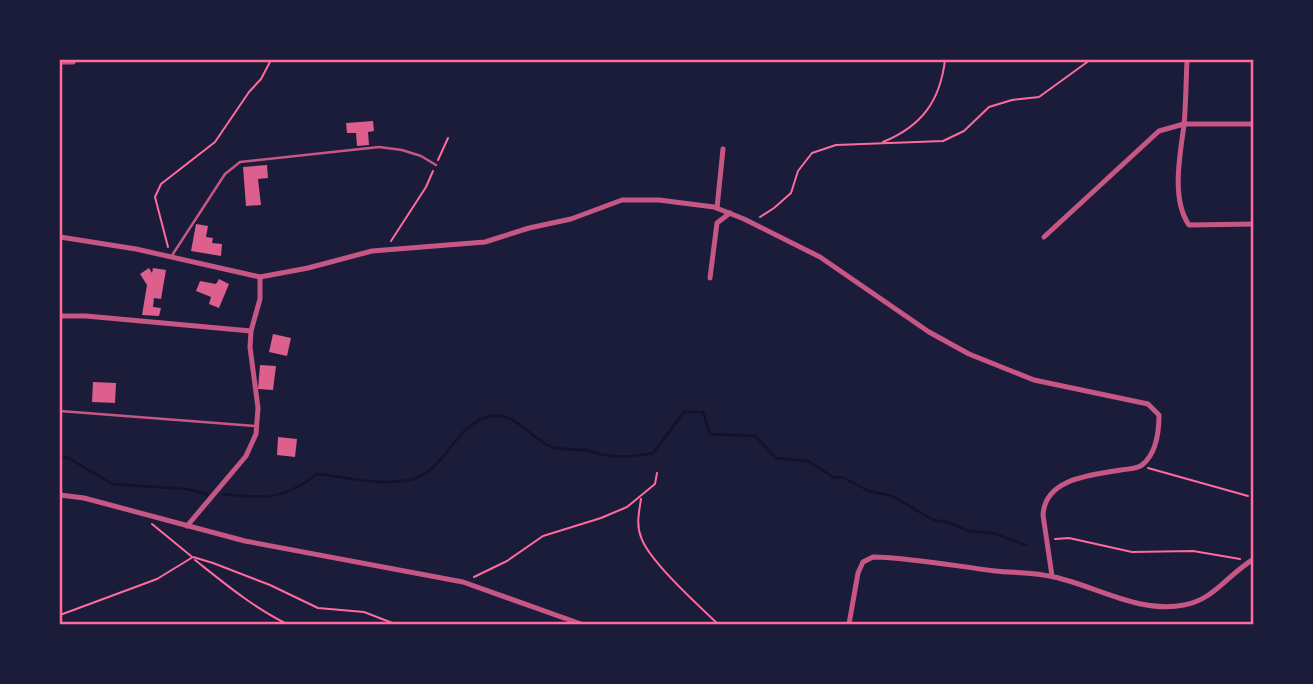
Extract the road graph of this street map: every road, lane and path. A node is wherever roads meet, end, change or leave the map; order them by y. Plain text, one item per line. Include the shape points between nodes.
1 (92, 60) edge
2 (271, 60) edge
3 (945, 60) edge
4 (1090, 60) edge
5 (1187, 60) edge
6 (60, 62) edge
7 (73, 62) joint
8 (1184, 124) junction
9 (1254, 124) edge
10 (447, 138) dead end
11 (879, 144) junction
12 (723, 149) dead end
13 (436, 165) junction
14 (717, 208) junction
15 (730, 213) junction
16 (744, 219) junction
17 (1254, 224) edge
18 (60, 237) edge
19 (1044, 237) dead end
20 (384, 251) junction
21 (171, 258) junction
22 (260, 277) junction
23 (710, 278) dead end
24 (60, 316) edge
25 (251, 331) junction
26 (60, 411) edge
27 (258, 426) junction
28 (1140, 467) junction
29 (657, 473) dead end
30 (60, 495) edge
31 (641, 496) junction
32 (1248, 496) dead end
33 (141, 514) junction
34 (187, 526) junction
35 (1047, 540) junction
36 (193, 558) junction
37 (1252, 560) edge
38 (1052, 576) junction
39 (463, 582) junction
40 (60, 615) edge
41 (287, 625) edge
42 (395, 625) edge
43 (581, 625) edge
44 (718, 625) edge
45 (849, 625) edge

1 - 7 path
2 - 21 path via 215,142 161,184 155,197
3 - 11 path via 928,111 899,136
4 - 11 path via 1039,97 989,107 964,131 943,141
5 - 8 street
6 - 7 street
8 - 9 street
8 - 17 street via 1179,197 1189,225
8 - 19 street via 1159,131
10 - 13 path
11 - 16 path via 836,145 812,153 798,170 791,193 758,218
12 - 14 street
13 - 20 path
13 - 21 lane via 421,156 379,147 240,162 225,174
14 - 15 street
14 - 20 street via 622,200 485,242
15 - 16 street
15 - 23 street via 717,223
16 - 28 street via 820,257 969,355 1034,380 1148,404 1159,415 1159,432 1151,455
18 - 21 street
20 - 22 street
21 - 22 street
22 - 25 street via 260,299
24 - 25 street
25 - 27 street
26 - 27 lane
27 - 34 street via 246,456
28 - 32 path
28 - 35 street via 1072,479 1053,491 1043,507
29 - 31 path via 655,484
30 - 33 street
31 - 39 path via 601,518 543,537
31 - 44 path via 641,539
33 - 34 street
33 - 36 path
34 - 39 street
35 - 37 path via 1069,538 1132,552 1193,551
35 - 38 street
36 - 40 path via 157,579
36 - 41 path
36 - 42 path via 270,585 318,608 364,612
37 - 38 street via 1230,575 1221,588 1184,605 1139,603
38 - 45 street via 873,557 863,562 858,573
39 - 43 street

